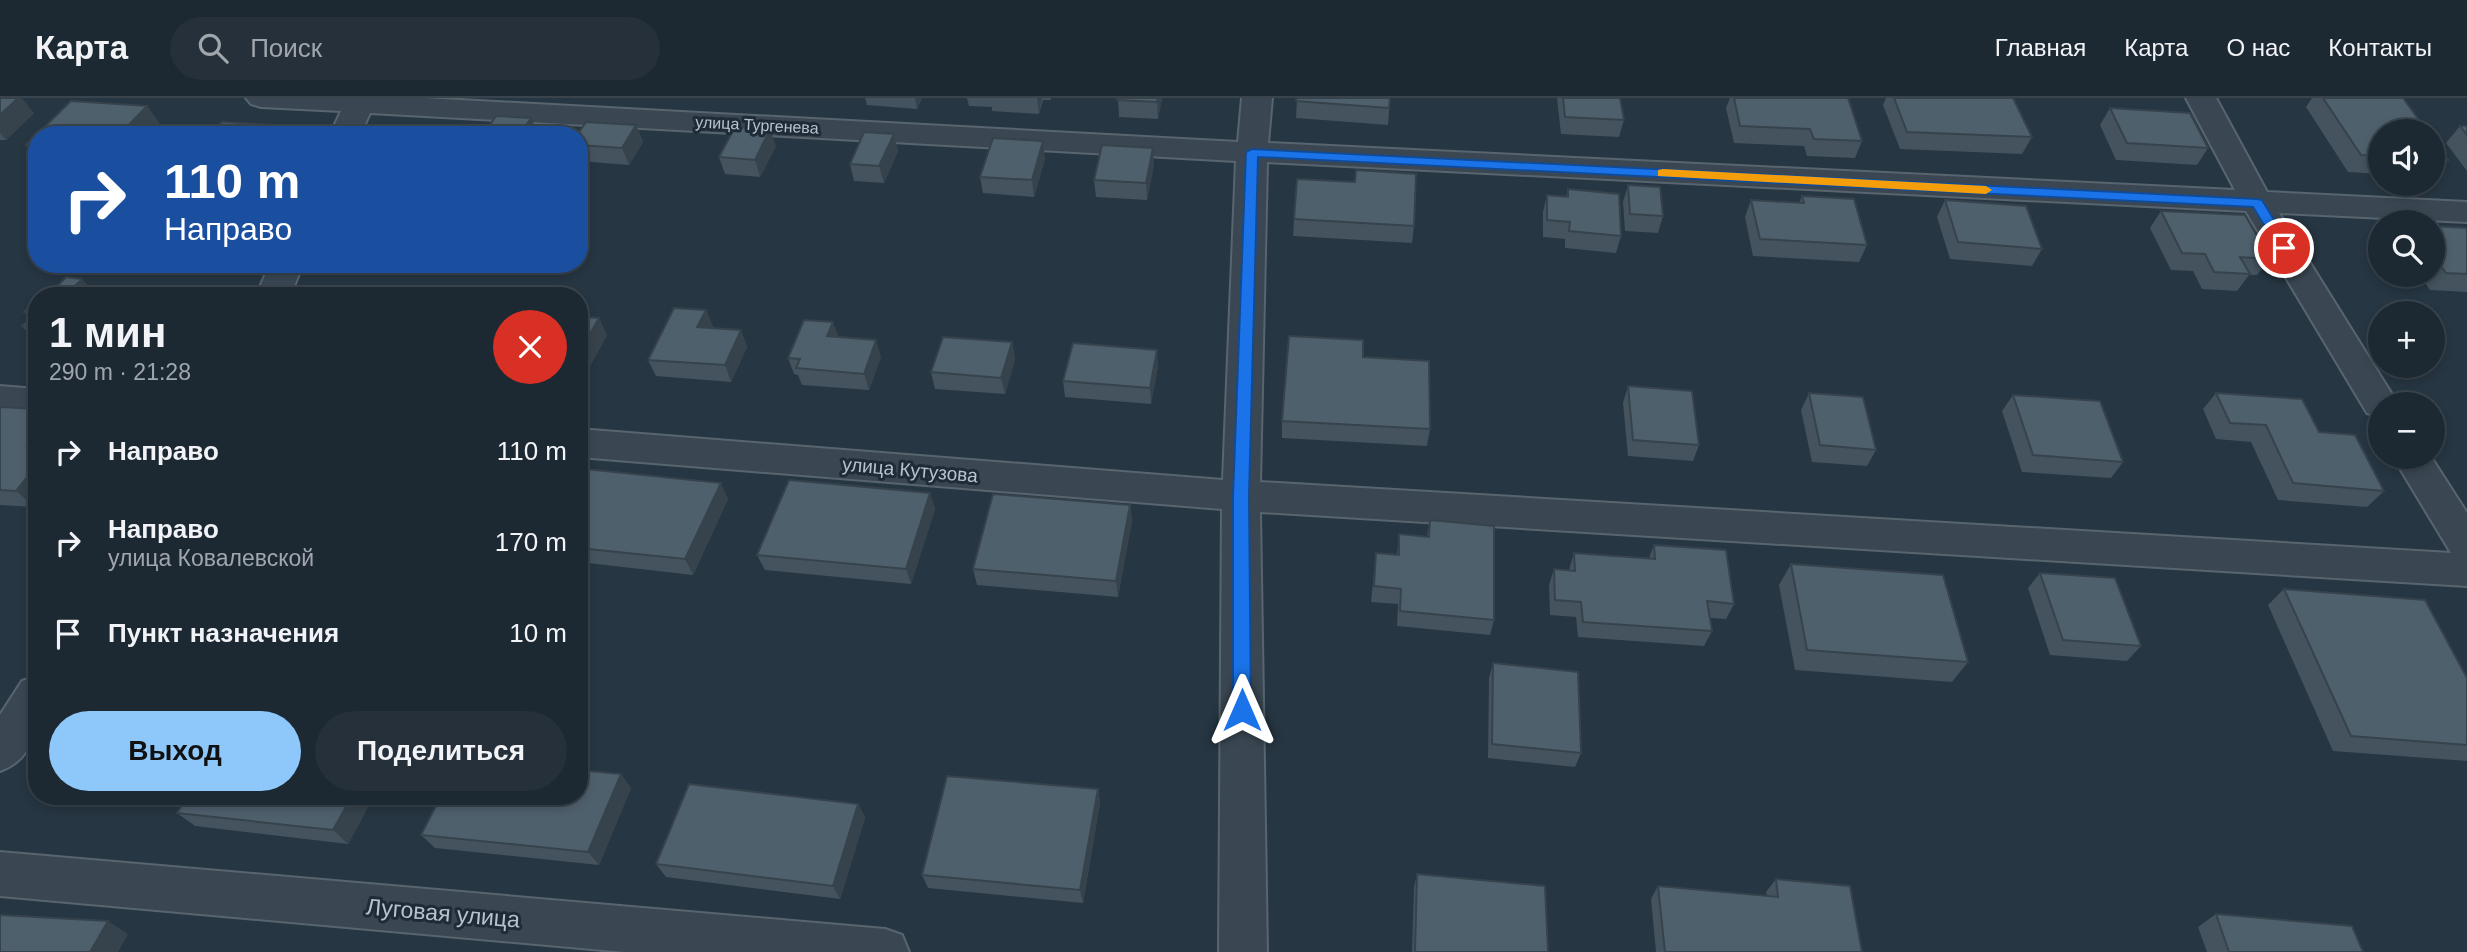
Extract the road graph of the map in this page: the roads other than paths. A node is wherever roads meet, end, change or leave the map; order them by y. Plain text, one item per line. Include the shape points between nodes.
1 (261, 98) edge
2 (1257, 98) edge
3 (2202, 98) edge
4 (360, 100) edge
5 (349, 126) edge
6 (1252, 152) junction
7 (2257, 203) junction
8 (2467, 212) edge
9 (2373, 392) edge
10 (0, 399) edge
11 (28, 401) edge
12 (588, 444) edge
13 (2420, 469) edge
14 (1241, 496) junction
15 (2467, 546) edge
16 (2467, 570) edge
17 (28, 708) edge
18 (0, 752) edge
19 (0, 874) edge
20 (885, 952) edge
21 (1243, 952) edge

1 - 4 street, улица Тургенева
2 - 6 street
3 - 7 street
4 - 5 street
4 - 6 street, улица Тургенева
6 - 7 street, улица Тургенева
6 - 14 street
7 - 8 street, улица Тургенева
7 - 9 street
10 - 11 street
12 - 14 street, улица Кутузова
13 - 15 street
14 - 16 street, улица Кутузова
14 - 21 street
17 - 18 street
19 - 20 street, Луговая улица

